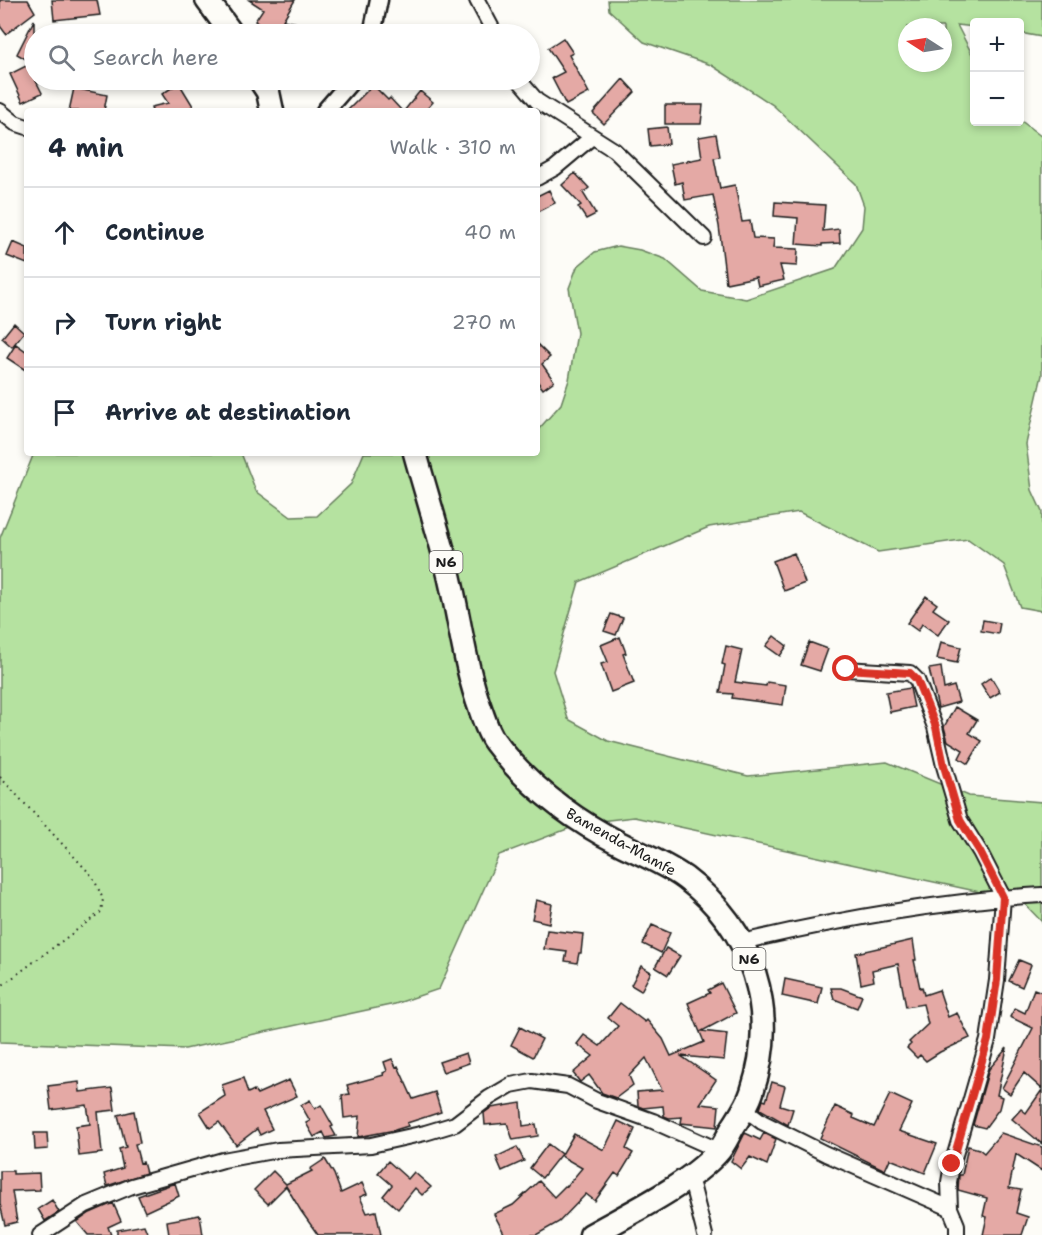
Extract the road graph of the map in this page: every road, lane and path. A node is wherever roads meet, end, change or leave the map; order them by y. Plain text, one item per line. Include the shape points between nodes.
1 (207, 0) edge
2 (379, 0) edge
3 (477, 0) edge
4 (225, 24) edge
5 (374, 24) edge
6 (490, 24) edge
7 (267, 90) edge
8 (343, 90) edge
9 (528, 90) edge
10 (271, 108) edge
11 (328, 108) edge
12 (0, 111) edge
13 (24, 126) edge
14 (592, 137) junction
15 (540, 176) edge
16 (704, 238) dead end
17 (416, 456) edge
18 (846, 669) dead end
19 (0, 777) edge
20 (1042, 895) edge
21 (1003, 897) junction
22 (742, 942) junction
23 (0, 987) edge
24 (745, 1109) junction
25 (720, 1151) junction
26 (688, 1178) junction
27 (950, 1208) junction
28 (40, 1235) edge
29 (591, 1235) edge
30 (705, 1235) edge
31 (957, 1235) edge

1 - 4 highway
2 - 5 street
3 - 6 street
7 - 10 highway
8 - 11 street
9 - 14 street via 537,101
12 - 13 street
14 - 15 street
14 - 16 street via 614,150
17 - 22 highway, Bamenda-Mamfe / N6 via 446,560 468,673 494,740 551,802 685,879 709,899
18 - 21 street via 910,673 917,680 936,727 960,820
19 - 23 path via 93,877 103,899 101,912
20 - 21 street
21 - 22 street via 879,915
21 - 27 street via 989,1031 952,1164
22 - 24 highway, Bamenda-Mamfe / N6 via 756,976 764,1027 761,1056
24 - 25 highway, Bamenda-Mamfe / N6
24 - 27 street via 792,1138
25 - 26 highway, Bamenda-Mamfe / N6
25 - 28 street via 568,1086 532,1081 511,1084 455,1124 425,1133 371,1145 278,1150 223,1160 132,1186 86,1205
26 - 29 highway, Bamenda-Mamfe / N6
26 - 30 street
27 - 31 street

